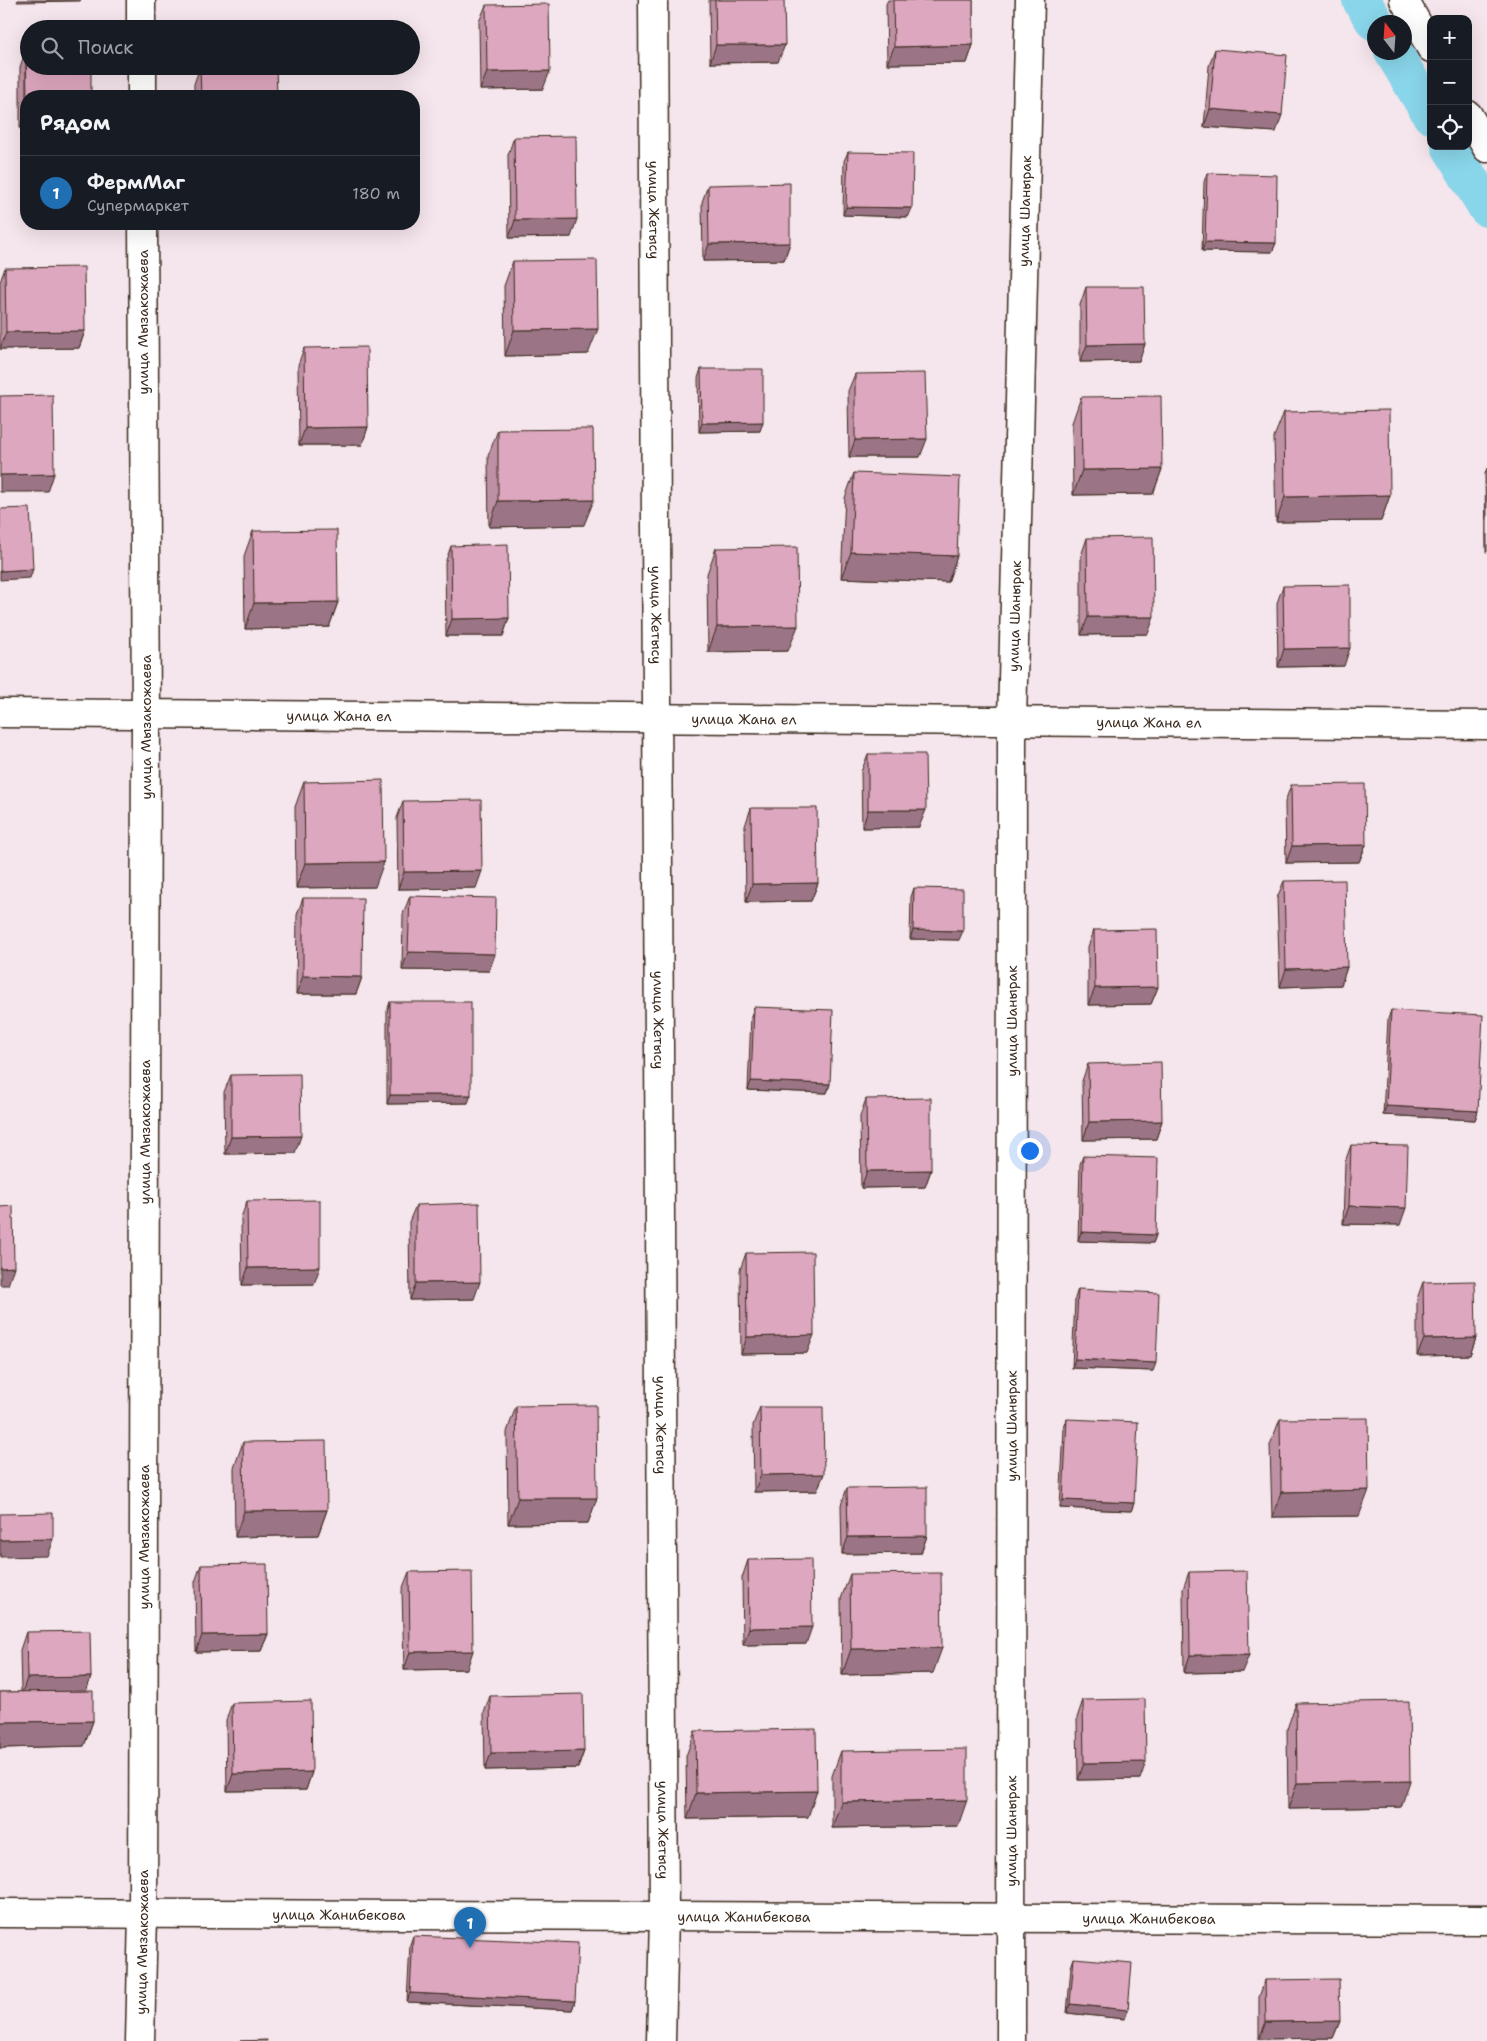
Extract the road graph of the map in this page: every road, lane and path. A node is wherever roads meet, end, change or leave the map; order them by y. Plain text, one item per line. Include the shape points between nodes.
1 (141, 0) edge
2 (653, 0) edge
3 (1030, 0) edge
4 (1404, 0) edge
5 (141, 20) edge
6 (1427, 41) edge
7 (142, 75) edge
8 (142, 90) edge
9 (1472, 122) edge
10 (1487, 148) edge
11 (143, 230) edge
12 (0, 713) edge
13 (146, 714) junction
14 (656, 718) junction
15 (1012, 722) junction
16 (1487, 726) edge
17 (0, 1913) edge
18 (143, 1914) junction
19 (664, 1916) junction
20 (1010, 1918) junction
21 (1487, 1920) edge
22 (140, 2041) edge
23 (661, 2041) edge
24 (1010, 2041) edge

1 - 5 street
2 - 14 street, улица Жетысу
3 - 15 street, улица Шанырак
4 - 6 street
7 - 8 street
9 - 10 street
11 - 13 street, улица Мызакожаева
12 - 13 street, улица Жана ел
13 - 14 street, улица Жана ел
13 - 18 street, улица Мызакожаева
14 - 15 street, улица Жана ел
14 - 19 street, улица Жетысу
15 - 16 street, улица Жана ел
15 - 20 street, улица Шанырак
17 - 18 street, улица Жанибекова
18 - 19 street, улица Жанибекова
18 - 22 street, улица Мызакожаева
19 - 20 street, улица Жанибекова
19 - 23 street, улица Жетысу
20 - 21 street, улица Жанибекова
20 - 24 street, улица Шанырак

